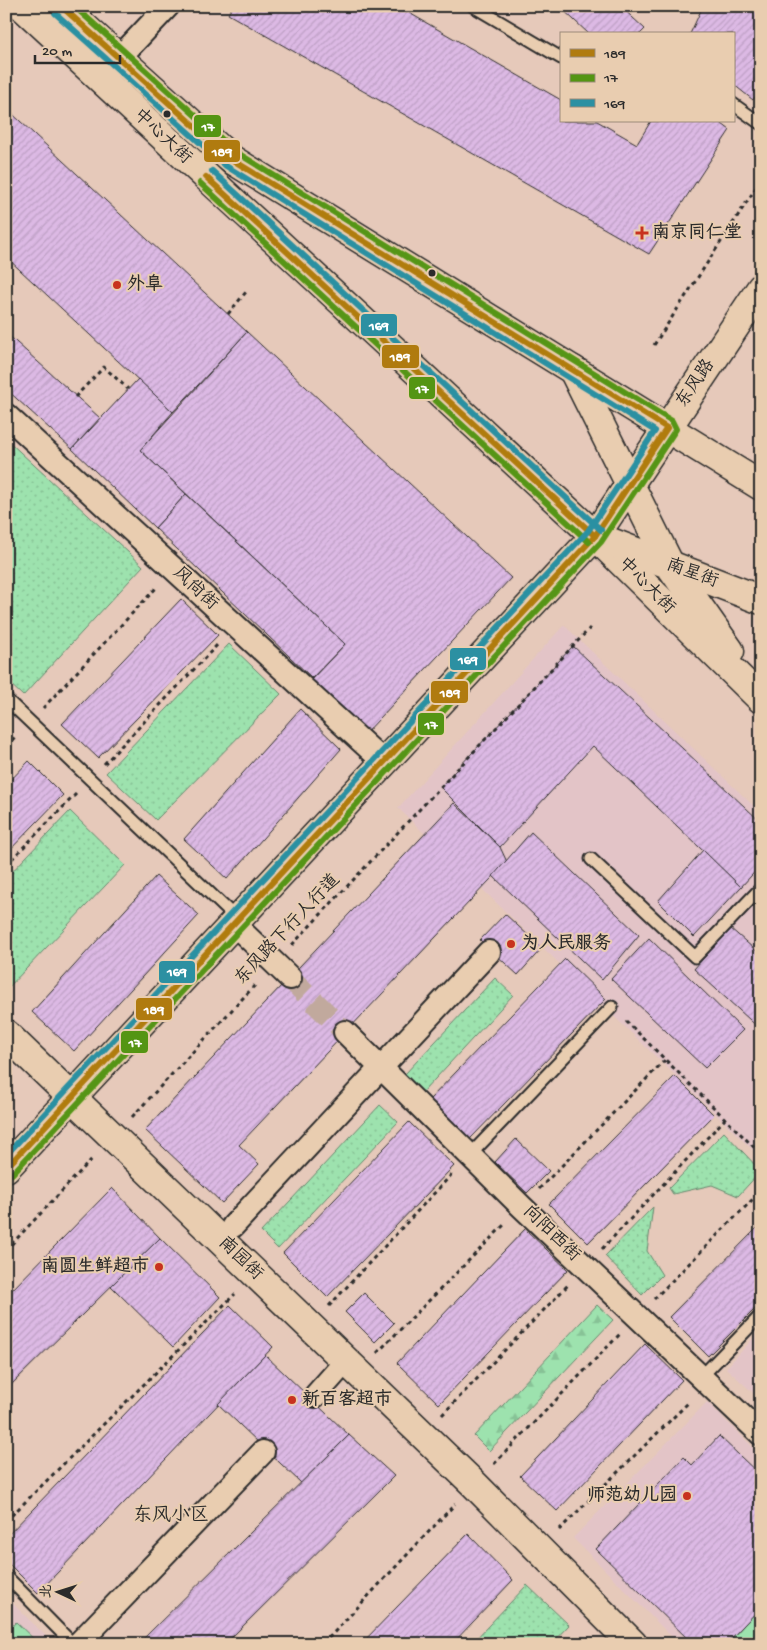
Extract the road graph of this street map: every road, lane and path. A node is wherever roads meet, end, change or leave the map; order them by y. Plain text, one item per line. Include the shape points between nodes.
1 (22, 6) edge
2 (61, 6) edge
3 (168, 6) edge
4 (473, 6) edge
5 (560, 57) edge
6 (119, 58) junction
7 (734, 105) edge
8 (761, 124) edge
9 (761, 180) edge
10 (761, 288) edge
11 (246, 292) dead end
12 (228, 314) dead end
13 (654, 345) dead end
14 (574, 370) junction
15 (128, 389) dead end
16 (75, 397) dead end
17 (6, 415) edge
18 (667, 428) junction
19 (630, 484) junction
20 (761, 486) edge
21 (595, 536) junction
22 (671, 567) junction
23 (174, 568) junction
24 (761, 600) edge
25 (235, 626) junction
26 (590, 628) dead end
27 (761, 695) edge
28 (6, 699) edge
29 (761, 699) edge
30 (30, 722) junction
31 (384, 762) junction
32 (90, 779) junction
33 (591, 859) dead end
34 (6, 865) edge
35 (761, 888) edge
36 (236, 922) junction
37 (489, 952) dead end
38 (282, 971) junction
39 (612, 1007) joint
40 (345, 1032) tunnel mouth
41 (6, 1034) edge
42 (382, 1069) junction
43 (72, 1098) junction
44 (113, 1137) junction
45 (761, 1154) edge
46 (470, 1155) junction
47 (6, 1168) edge
48 (761, 1191) edge
49 (233, 1226) dead end
50 (6, 1250) edge
51 (255, 1274) junction
52 (761, 1315) edge
53 (638, 1316) junction
54 (310, 1327) junction
55 (346, 1361) junction
56 (704, 1380) junction
57 (314, 1396) dead end
58 (761, 1434) edge
59 (263, 1452) dead end
60 (474, 1484) junction
61 (6, 1521) edge
62 (538, 1549) junction
63 (6, 1576) edge
64 (73, 1644) edge
65 (78, 1644) edge
66 (323, 1644) edge
67 (633, 1644) edge

1 - 21 street, 中心大街
2 - 6 street
3 - 6 street
4 - 5 lane
6 - 14 street via 231,159
7 - 8 lane
9 - 13 path
10 - 18 street, 东风路
11 - 12 path
14 - 18 street
14 - 19 street
15 - 16 path via 104,367
17 - 23 street, 风尚街
18 - 19 street, 东风路
18 - 20 street
19 - 21 street, 东风路
19 - 22 street
21 - 22 street, 南星街
21 - 29 street, 中心大街
21 - 31 street, 东风路
22 - 24 street, 南星街
22 - 27 street
23 - 25 street, 风尚街
23 - 30 path
25 - 31 street, 风尚街
25 - 32 path
26 - 38 path, 东风路下行人行道
28 - 30 lane
30 - 32 lane
31 - 36 street, 东风路
32 - 34 path
32 - 36 lane
33 - 35 lane via 694,957
36 - 38 street
36 - 43 street, 东风路
37 - 42 street
38 - 44 path, 东风路下行人行道
39 - 45 path
39 - 46 lane
40 - 42 street, 向阳西街
41 - 43 street, 南园街
42 - 46 street, 向阳西街
42 - 49 street
43 - 44 street, 南园街
43 - 47 street, 东风路
44 - 50 path, 东风路下行人行道
44 - 51 street, 南园街
46 - 53 street, 向阳西街
46 - 54 path
48 - 53 path
51 - 54 street, 南园街
51 - 61 path
52 - 56 lane
53 - 56 street, 向阳西街
53 - 60 path
54 - 55 street, 南园街
55 - 57 street
55 - 60 street, 南园街
56 - 58 street, 向阳西街
56 - 62 path
59 - 65 street
60 - 62 street, 南园街
60 - 66 path
62 - 67 street, 南园街
63 - 64 lane

